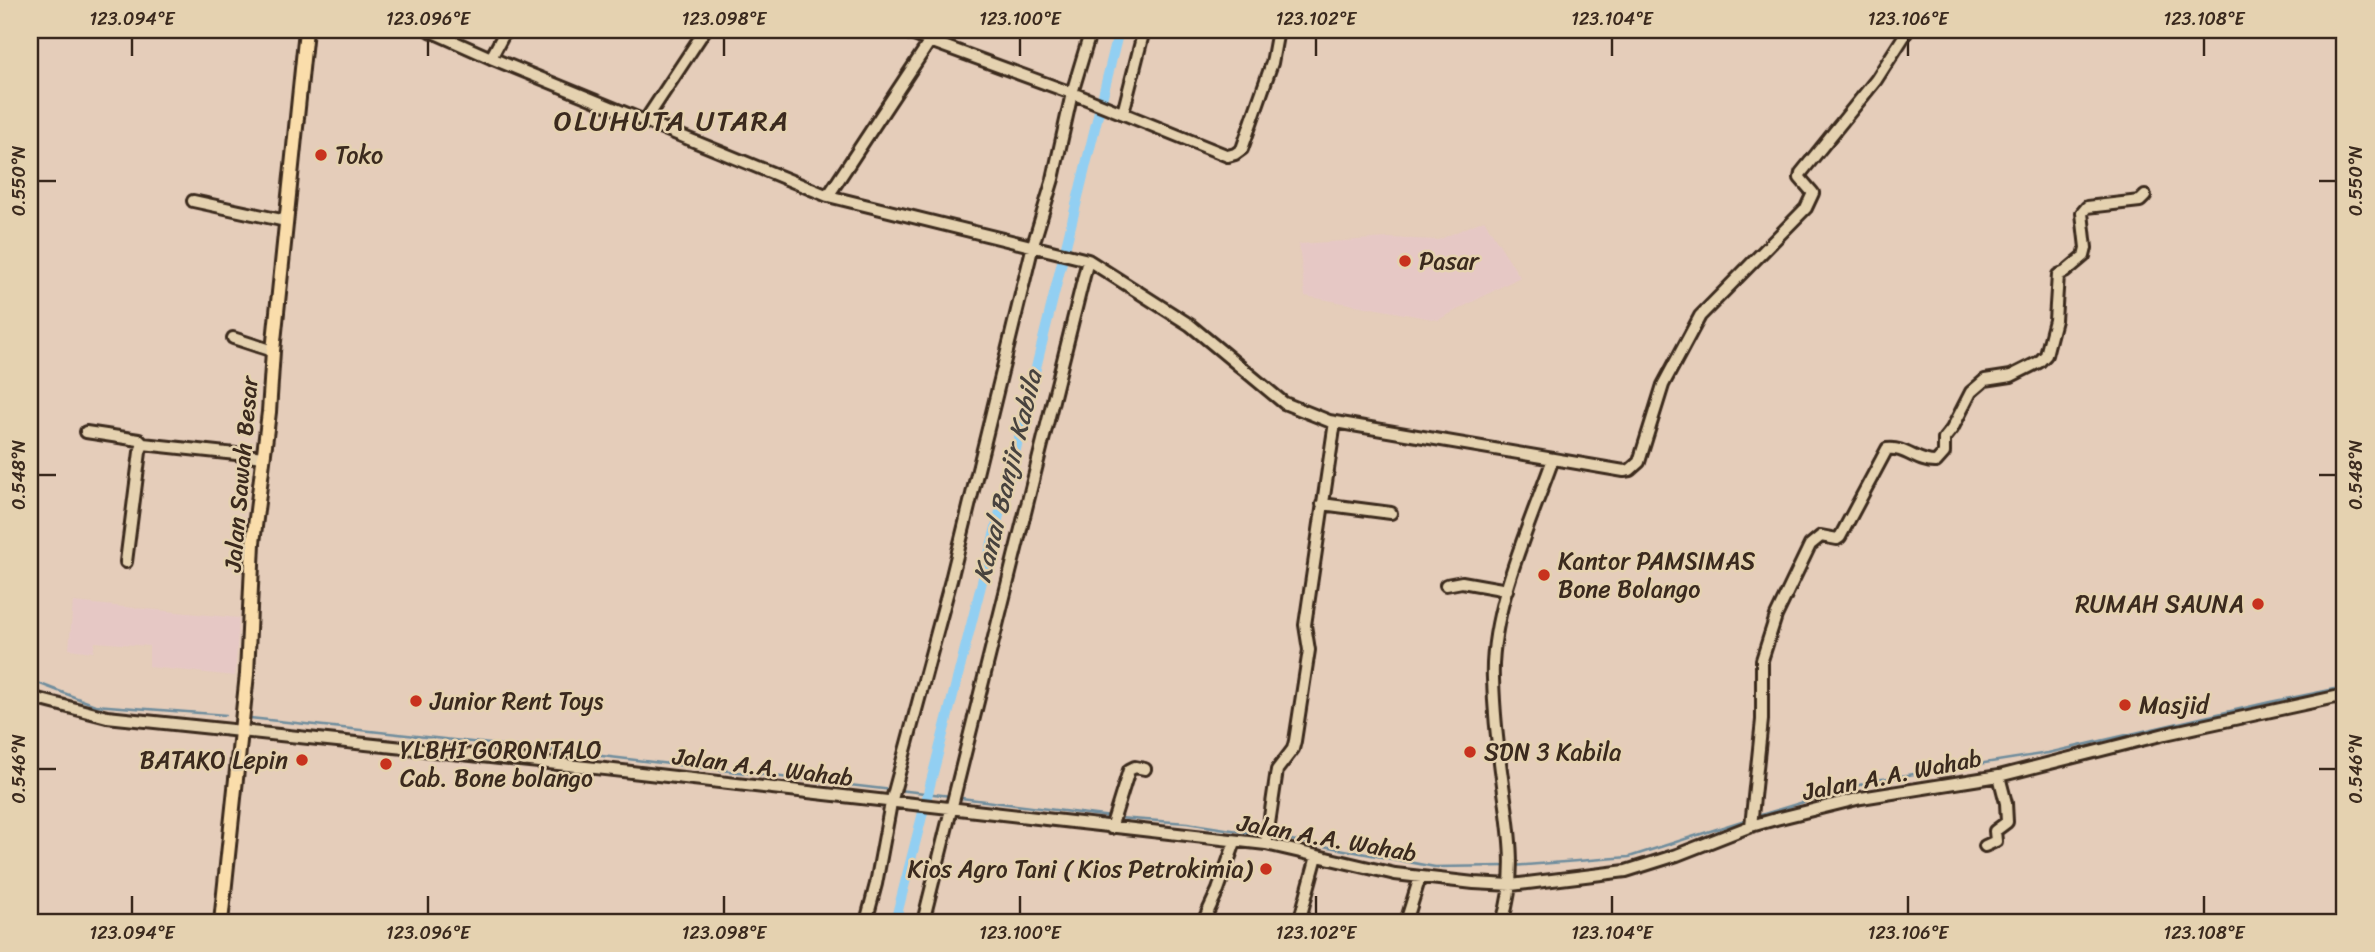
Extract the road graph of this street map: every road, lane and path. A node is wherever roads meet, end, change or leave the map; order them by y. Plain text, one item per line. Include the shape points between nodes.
1 (306, 30) edge
2 (428, 30) edge
3 (506, 30) edge
4 (705, 30) edge
5 (900, 30) edge
6 (934, 30) edge
7 (1091, 30) edge
8 (1144, 30) edge
9 (1278, 30) edge
10 (1908, 30) edge
11 (929, 41) junction
12 (491, 58) junction
13 (1075, 94) junction
14 (1118, 111) junction
15 (645, 121) junction
16 (828, 196) junction
17 (2145, 196) dead end
18 (193, 201) dead end
19 (286, 221) junction
20 (1037, 246) junction
21 (1084, 258) junction
22 (233, 338) dead end
23 (273, 351) junction
24 (1335, 422) junction
25 (86, 432) dead end
26 (143, 444) junction
27 (264, 457) junction
28 (1553, 459) junction
29 (1322, 504) junction
30 (1391, 513) dead end
31 (126, 562) dead end
32 (1446, 585) dead end
33 (1507, 590) junction
34 (2345, 695) edge
35 (30, 697) edge
36 (241, 730) junction
37 (1145, 769) dead end
38 (1999, 776) junction
39 (895, 803) junction
40 (945, 810) junction
41 (1752, 820) junction
42 (1114, 821) junction
43 (1267, 839) junction
44 (1235, 842) junction
45 (1985, 846) dead end
46 (1317, 856) junction
47 (1420, 877) junction
48 (1511, 880) junction
49 (221, 922) edge
50 (866, 922) edge
51 (923, 922) edge
52 (1203, 922) edge
53 (1299, 922) edge
54 (1406, 922) edge
55 (1502, 922) edge

1 - 19 main road, Jalan Sawah Besar
2 - 12 street
3 - 12 street
4 - 15 street
5 - 11 street
6 - 11 street
7 - 13 street
8 - 14 street
9 - 14 street via 1260,102 1242,149 1235,155
10 - 28 street via 1876,80 1801,173 1813,193 1806,208 1700,316 1663,385 1639,462 1625,471
11 - 13 street
11 - 16 street
12 - 15 street
13 - 14 street
13 - 20 street
15 - 16 street
16 - 20 street
17 - 41 street via 2140,201 2087,207 2082,213 2084,256 2058,275 2055,320 2049,347 2039,362 2011,376 1985,380 1970,392 1936,462 1887,449 1840,537 1821,536 1810,545 1776,616 1762,660 1762,720
18 - 19 street
19 - 23 main road, Jalan Sawah Besar
20 - 21 street
20 - 39 street
21 - 24 street via 1190,325 1284,403
21 - 40 street
22 - 23 street
23 - 27 main road, Jalan Sawah Besar
24 - 28 street
24 - 29 street
25 - 26 street
26 - 27 street
26 - 31 street
27 - 36 main road, Jalan Sawah Besar via 253,543
28 - 33 street
29 - 30 street
29 - 43 street via 1305,625 1308,656 1293,749 1277,769
32 - 33 street via 1462,582
33 - 48 street via 1493,677
34 - 38 street, Jalan A.A. Wahab
35 - 36 street, Jalan A.A. Wahab via 107,717
36 - 39 street, Jalan A.A. Wahab
36 - 49 main road, Jalan Sawah Besar
37 - 42 street via 1129,770
38 - 41 street, Jalan A.A. Wahab
38 - 45 street via 2007,822 1995,831 1996,841
39 - 40 street, Jalan A.A. Wahab
39 - 50 street
40 - 42 street, Jalan A.A. Wahab
40 - 51 street
41 - 48 street, Jalan A.A. Wahab via 1677,855 1626,871
42 - 44 street, Jalan A.A. Wahab
43 - 44 street, Jalan A.A. Wahab
43 - 46 street, Jalan A.A. Wahab
44 - 52 street
46 - 47 street, Jalan A.A. Wahab
46 - 53 street
47 - 48 street, Jalan A.A. Wahab
47 - 54 street
48 - 55 street

